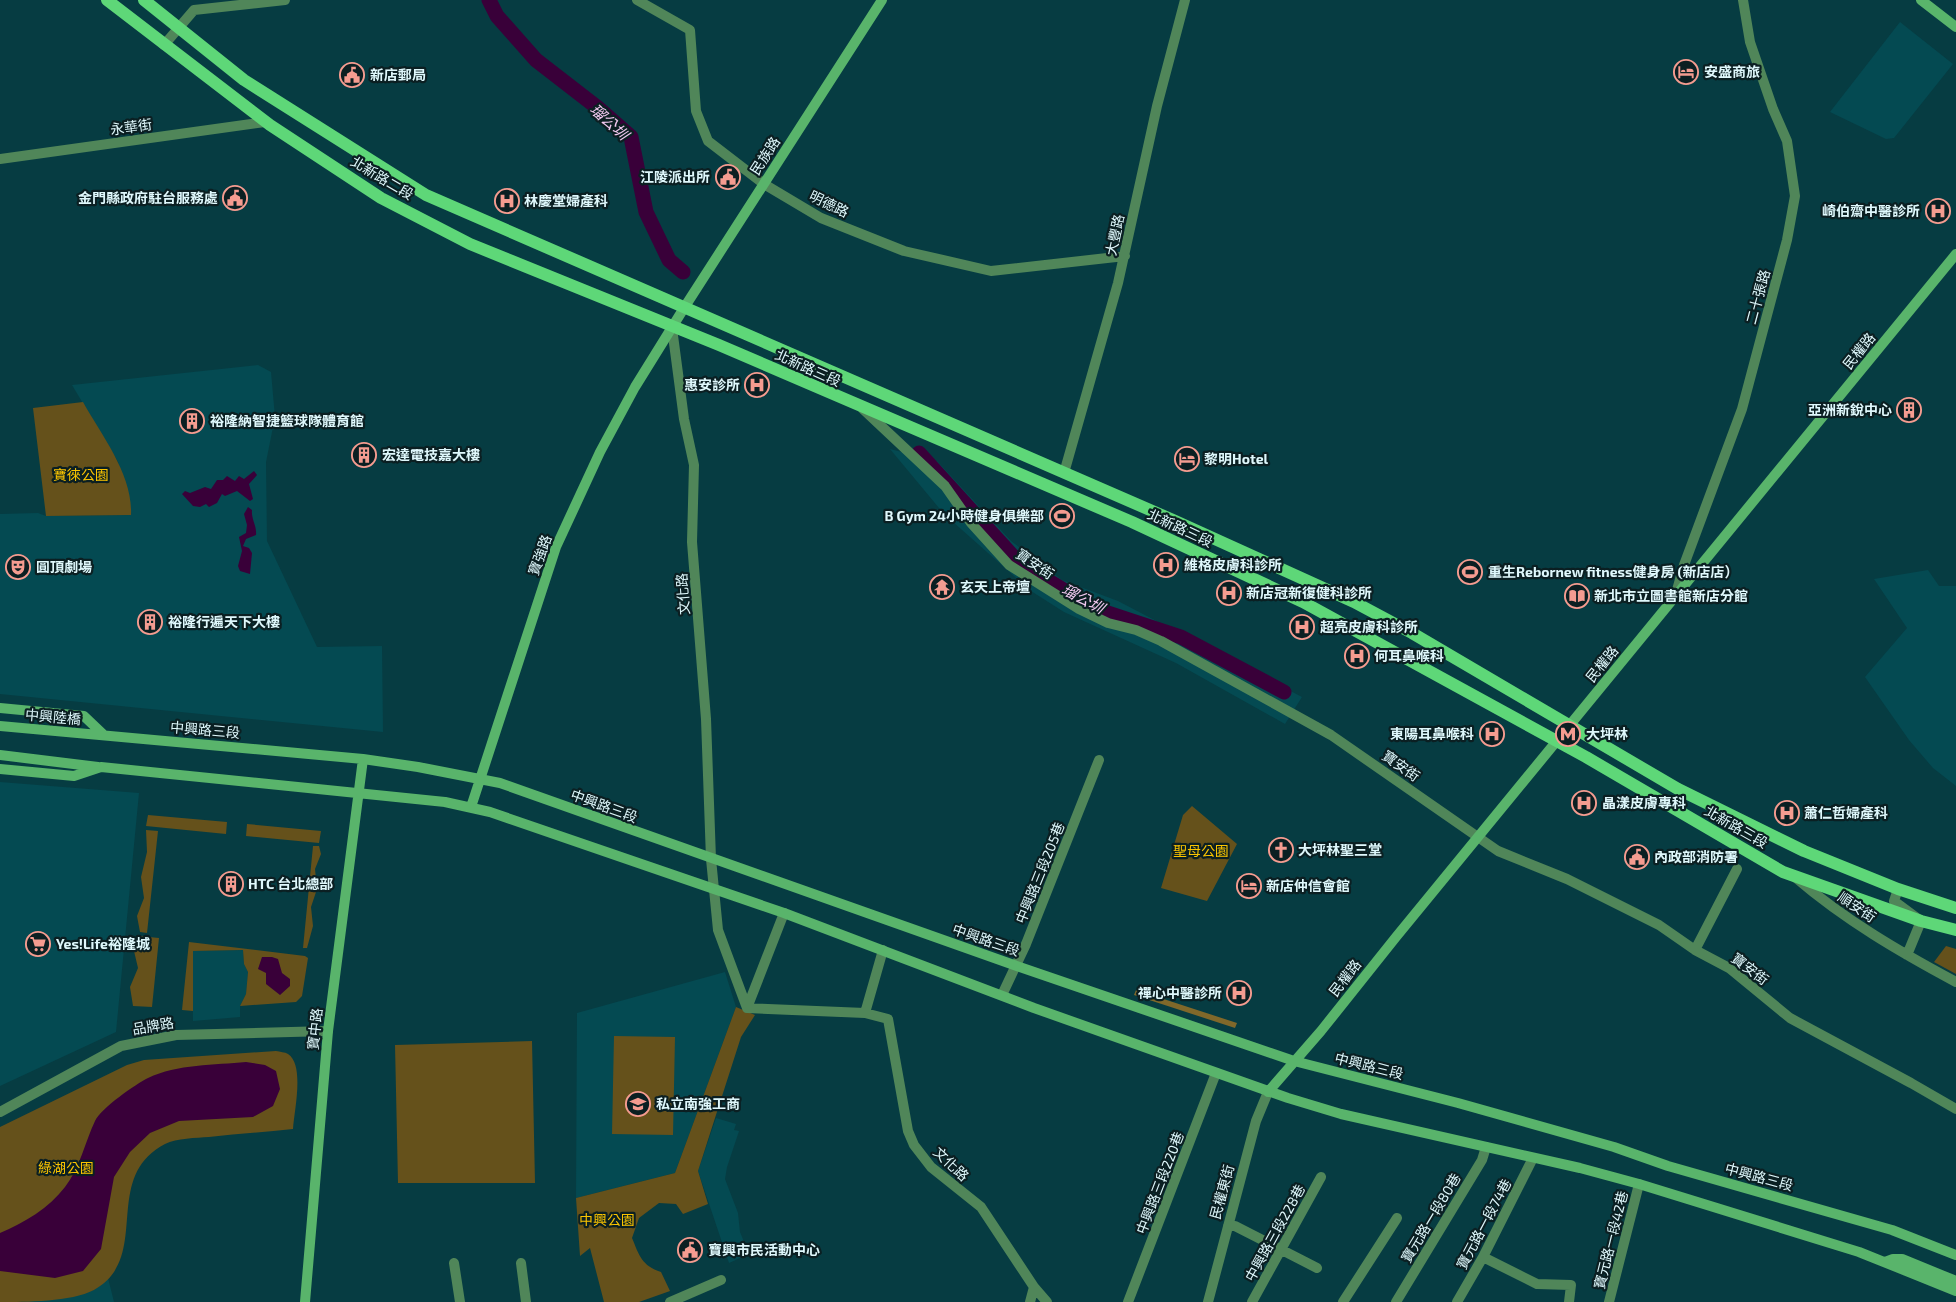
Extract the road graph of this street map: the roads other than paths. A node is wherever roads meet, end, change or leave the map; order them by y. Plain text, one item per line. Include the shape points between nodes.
1 (107, 0) edge
2 (144, 0) edge
3 (285, 0) edge
4 (637, 0) edge
5 (882, 0) edge
6 (1185, 0) edge
7 (1743, 0) edge
8 (1921, 0) edge
9 (1956, 27) edge
10 (178, 28) junction
11 (164, 45) junction
12 (265, 122) junction
13 (0, 158) edge
14 (764, 184) junction
15 (1956, 254) edge
16 (1125, 256) junction
17 (684, 308) junction
18 (672, 328) junction
19 (862, 408) junction
20 (1064, 473) junction
21 (1675, 597) junction
22 (0, 708) edge
23 (0, 726) edge
24 (1568, 726) junction
25 (104, 735) junction
26 (1556, 741) junction
27 (0, 755) edge
28 (363, 759) junction
29 (1099, 760) dead end
30 (101, 767) junction
31 (0, 769) edge
32 (480, 778) junction
33 (358, 793) junction
34 (472, 807) junction
35 (1478, 836) junction
36 (711, 859) junction
37 (1737, 869) dead end
38 (1794, 877) junction
39 (1898, 889) junction
40 (714, 890) junction
41 (1956, 908) edge
42 (784, 913) junction
43 (1921, 920) junction
44 (1956, 930) edge
45 (883, 950) junction
46 (1695, 950) junction
47 (1908, 955) junction
48 (1014, 965) junction
49 (1956, 982) edge
50 (1002, 995) junction
51 (747, 1008) junction
52 (865, 1013) junction
53 (328, 1031) junction
54 (1294, 1060) junction
55 (1216, 1073) junction
56 (1268, 1092) junction
57 (1956, 1109) edge
58 (0, 1112) edge
59 (1486, 1147) junction
60 (1533, 1158) junction
61 (1321, 1176) dead end
62 (1639, 1184) junction
63 (1397, 1218) dead end
64 (1228, 1226) junction
65 (1281, 1250) junction
66 (1956, 1255) edge
67 (1483, 1257) junction
68 (1884, 1262) junction
69 (454, 1263) dead end
70 (520, 1263) dead end
71 (1317, 1268) dead end
72 (720, 1280) dead end
73 (1956, 1281) edge
74 (1034, 1287) junction
75 (1956, 1291) edge
76 (305, 1302) edge
77 (460, 1302) edge
78 (526, 1302) edge
79 (670, 1302) edge
80 (1030, 1302) edge
81 (1048, 1302) edge
82 (1128, 1302) edge
83 (1208, 1302) edge
84 (1252, 1302) edge
85 (1343, 1302) edge
86 (1396, 1302) edge
87 (1457, 1302) edge
88 (1569, 1302) edge
89 (1609, 1302) edge

1 - 11 main road, 北新路二段
2 - 10 main road, 北新路二段
3 - 10 street via 194,10
4 - 14 street, 明德路 via 690,30 696,111 708,141
5 - 14 street, 民族路
6 - 16 street, 大豐路 via 1157,106
7 - 21 street, 二十張路 via 1750,42 1787,141 1795,196 1787,240 1742,409
8 - 9 street
10 - 11 street
10 - 17 main road, 北新路二段 via 244,80 426,195
11 - 12 main road, 北新路二段
12 - 13 street, 永華街
12 - 18 main road, 北新路二段 via 381,198 470,244
14 - 16 street, 明德路 via 821,218 904,251 991,271
14 - 17 street, 民族路
15 - 21 street, 民權路
16 - 20 street, 大豐路
17 - 18 street, 民族路
17 - 20 main road, 北新路三段
18 - 19 main road, 北新路三段 via 719,345
18 - 32 street, 寶強路 via 634,387 556,547
18 - 36 street, 文化路 via 684,419 694,465 692,542 706,719
19 - 26 main road, 北新路三段 via 1082,500 1303,602
19 - 35 street, 寶安街 via 945,486 971,523 1009,565 1079,609 1161,641 1331,735
20 - 24 main road, 北新路三段 via 1354,602 1412,632
21 - 24 street, 民權路
22 - 25 street via 84,716
23 - 25 street, 中興陸橋
24 - 26 street, 民權路
24 - 39 main road, 北新路三段 via 1678,789 1804,851
25 - 28 street, 中興路三段
26 - 35 street, 民權路
26 - 38 main road, 北新路三段
27 - 30 street
28 - 32 street, 中興路三段
28 - 33 street, 寶中路
29 - 48 street, 中興路三段205巷 via 1026,944
30 - 31 street via 74,776
30 - 33 street
32 - 34 street, 寶強路
32 - 36 street, 中興路三段
33 - 34 street
33 - 53 street, 寶中路
34 - 40 street via 524,822
35 - 46 street, 寶安街 via 1498,851 1567,879 1658,925
35 - 54 street, 民權路
36 - 40 street, 文化路
36 - 48 street, 中興路三段
37 - 46 street
38 - 43 main road, 北新路三段
38 - 47 street, 順安街 via 1833,907
39 - 41 main road, 北新路三段
39 - 43 street, 順安街 via 1894,901
40 - 42 street
40 - 51 street, 文化路 via 718,930
42 - 45 street
42 - 51 street
43 - 44 main road, 北新路三段
43 - 47 street
45 - 50 street
45 - 52 street
46 - 57 street, 寶安街 via 1729,968 1790,1018
47 - 49 street, 順安街
48 - 50 street, 中興路三段205巷
48 - 54 street, 中興路三段
50 - 55 street
51 - 52 street, 文化路
52 - 74 street, 文化路 via 888,1020 908,1131 914,1144 931,1167 981,1207
53 - 58 street, 品牌路 via 176,1036 121,1046
53 - 76 street, 寶中路
54 - 56 street, 民權路
54 - 66 street, 中興路三段 via 1614,1147 1668,1166 1892,1230
55 - 56 street
55 - 82 street, 中興路三段220巷
56 - 59 street via 1341,1114
56 - 64 street, 民權東街 via 1256,1121
59 - 60 street
59 - 86 street, 寶元路一段80巷 via 1482,1160
60 - 62 street
60 - 67 street, 寶元路一段74巷
61 - 65 street, 中興路三段228巷
62 - 68 street
62 - 89 street, 寶元路一段42巷
63 - 85 street
64 - 65 street via 1235,1226
64 - 83 street, 民權東街
65 - 71 street
65 - 84 street, 中興路三段228巷
67 - 87 street, 寶元路一段74巷
67 - 88 street via 1537,1284 1571,1286
68 - 73 street via 1902,1259
68 - 75 street
69 - 77 street
70 - 78 street
72 - 79 street
74 - 80 street
74 - 81 street

